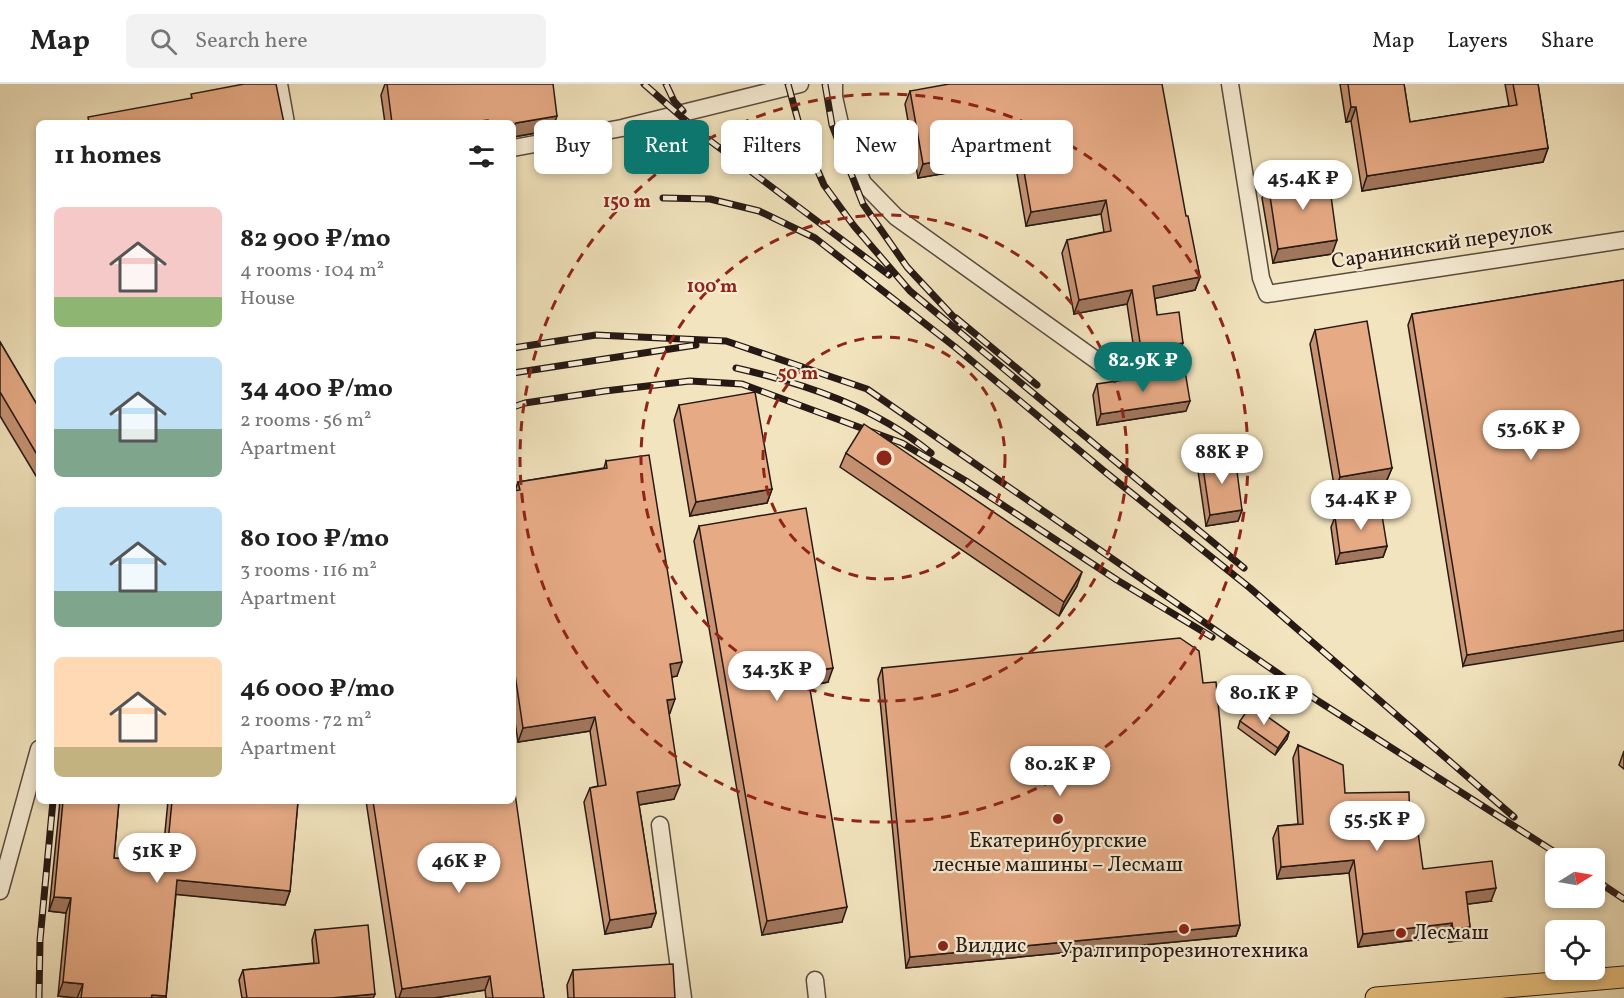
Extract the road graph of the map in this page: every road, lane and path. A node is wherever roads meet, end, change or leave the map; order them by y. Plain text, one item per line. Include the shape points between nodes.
1 (279, 84) edge
2 (800, 84) edge
3 (834, 84) edge
4 (1230, 84) edge
5 (285, 120) edge
6 (516, 147) edge
7 (1624, 240) edge
8 (1103, 365) dead end
9 (36, 760) edge
10 (660, 825) dead end
11 (0, 891) edge
12 (1624, 976) edge
13 (815, 980) dead end
14 (1389, 997) edge
15 (683, 998) edge
16 (817, 998) edge

1 - 5 street
2 - 6 street via 622,128
3 - 8 street via 843,137 863,183 896,217
4 - 7 street, Саранинский переулок via 1261,278 1267,294
9 - 11 street
10 - 15 street
12 - 14 main road
13 - 16 street

